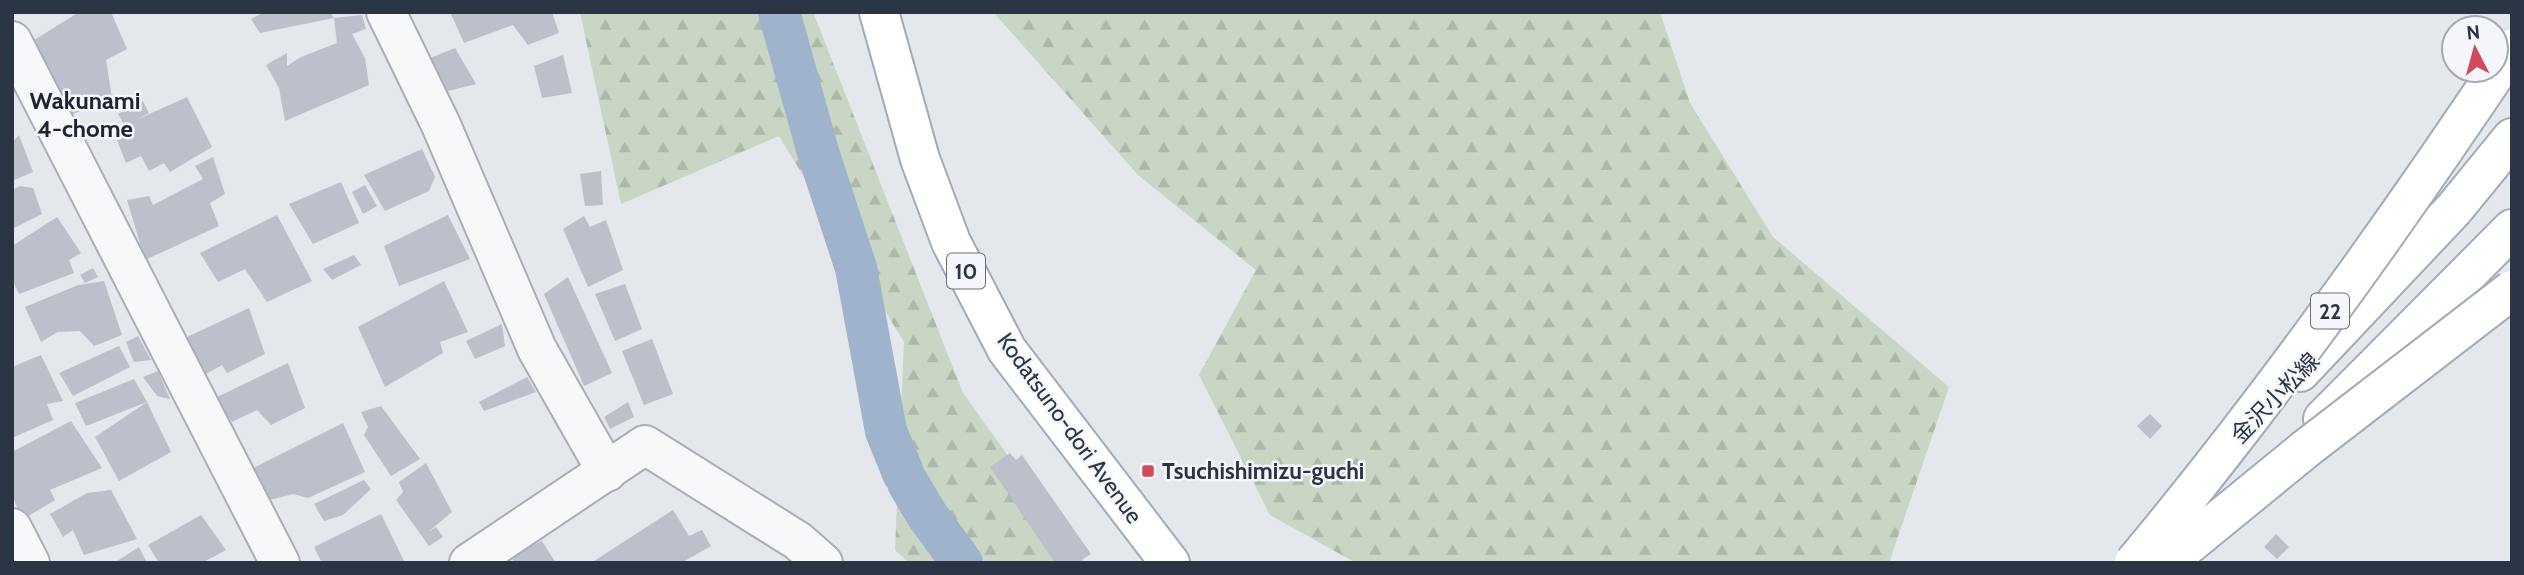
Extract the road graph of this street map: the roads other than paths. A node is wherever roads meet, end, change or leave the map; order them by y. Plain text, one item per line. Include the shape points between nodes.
1 (386, 12) edge
2 (879, 12) edge
3 (12, 41) edge
4 (2512, 49) edge
5 (2512, 138) edge
6 (2512, 229) edge
7 (2512, 290) edge
8 (607, 472) junction
9 (12, 528) edge
10 (2140, 546) edge
11 (30, 563) edge
12 (280, 563) edge
13 (468, 563) edge
14 (824, 563) edge
15 (1170, 563) edge
16 (2166, 563) edge
17 (2178, 563) edge

1 - 8 street via 441,125 537,349
2 - 15 main road, Kodatsuno-dori Avenue / 10 via 920,159 951,242 1007,350
3 - 12 street
4 - 10 main road, 22, bridge via 2365,264 2183,504
5 - 10 main road, 金沢小松線 / 22 via 2454,209
6 - 17 main road, 金沢小松線
7 - 16 main road, bridge
8 - 13 street
8 - 14 street via 645,445 799,541
9 - 11 street

